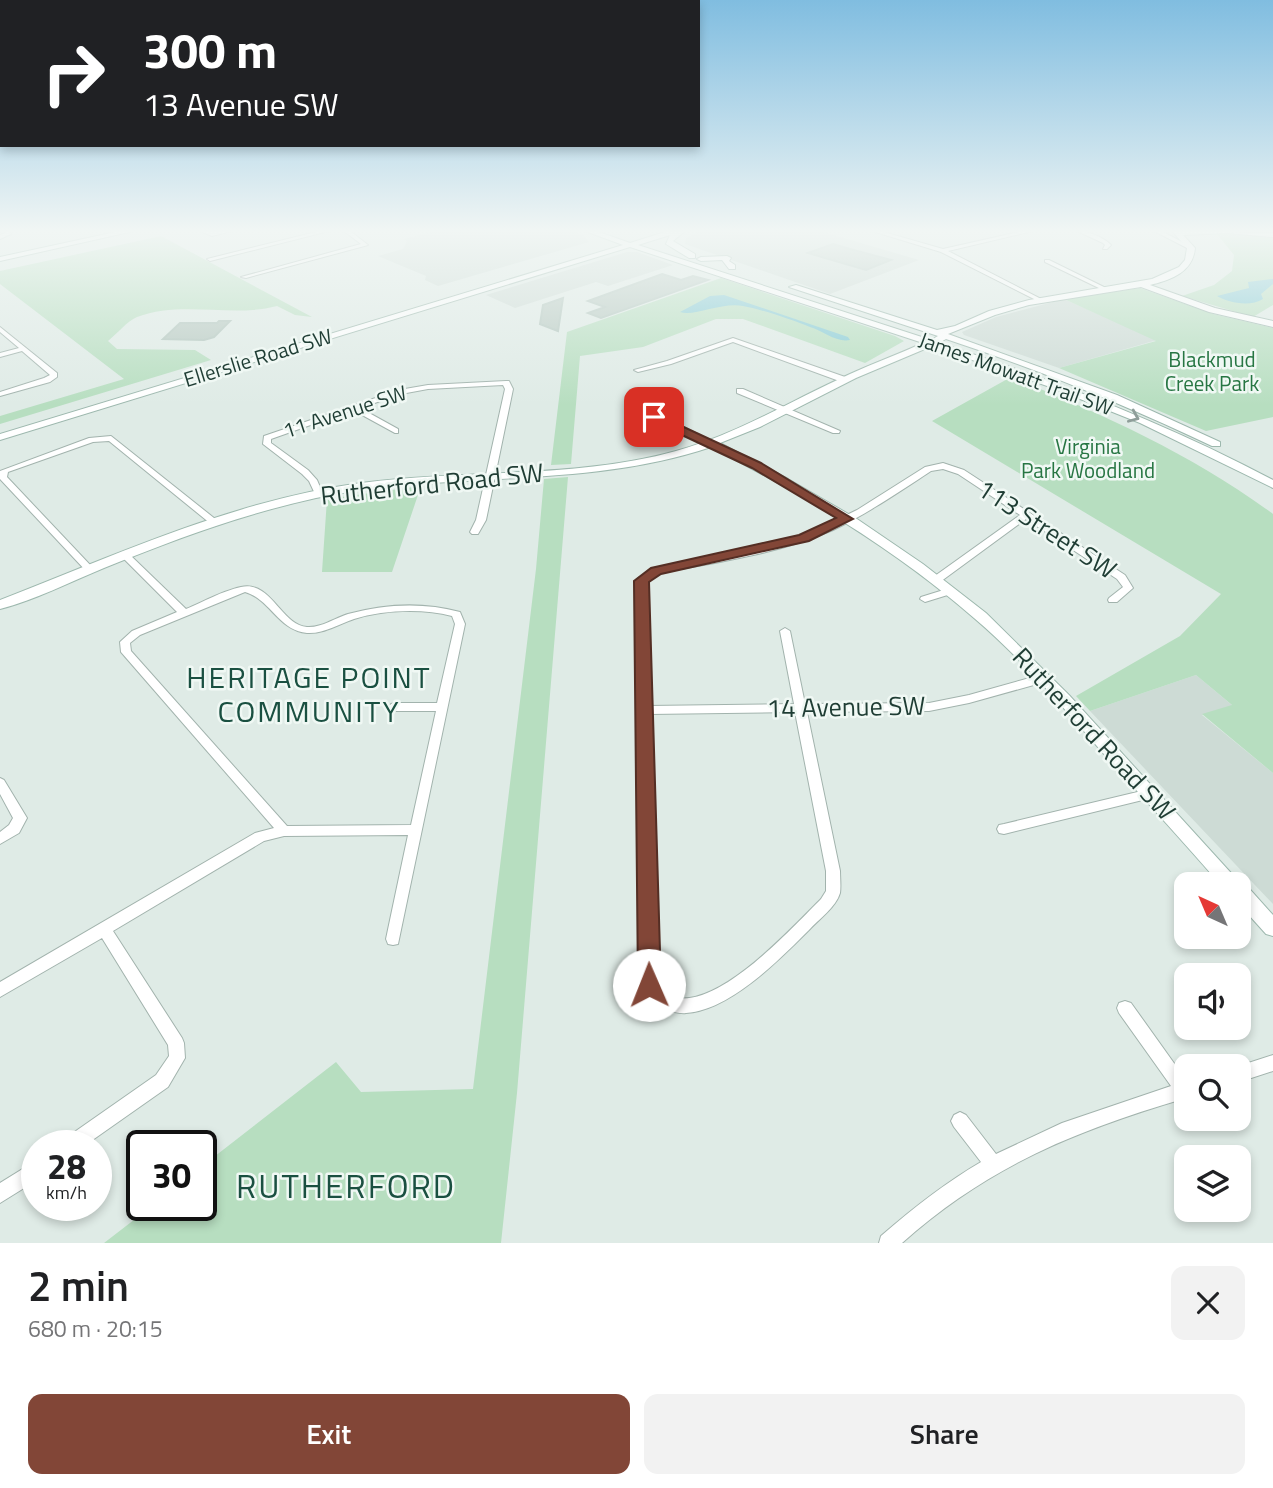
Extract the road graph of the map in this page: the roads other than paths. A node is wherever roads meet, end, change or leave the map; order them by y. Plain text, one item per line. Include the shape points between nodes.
1 (478, 289) edge
2 (478, 289) edge
3 (768, 289) edge
4 (799, 289) edge
5 (1018, 289) edge
6 (1105, 289) edge
7 (1155, 289) edge
8 (465, 293) junction
9 (1040, 300) junction
10 (1273, 324) edge
11 (0, 328) edge
12 (935, 337) junction
13 (24, 349) junction
14 (0, 355) edge
15 (638, 370) dead end
16 (845, 380) junction
17 (740, 391) dead end
18 (0, 394) edge
19 (353, 407) junction
20 (784, 410) junction
21 (638, 414) dead end
22 (0, 430) edge
23 (395, 431) dead end
24 (836, 431) dead end
25 (0, 437) edge
26 (713, 444) junction
27 (1273, 474) edge
28 (491, 476) junction
29 (1273, 485) edge
30 (319, 494) junction
31 (1026, 515) junction
32 (846, 519) junction
33 (214, 522) junction
34 (475, 532) dead end
35 (127, 556) junction
36 (90, 570) junction
37 (936, 580) junction
38 (950, 591) junction
39 (925, 599) dead end
40 (1112, 600) dead end
41 (1, 603) edge
42 (183, 612) junction
43 (785, 631) dead end
44 (1044, 678) junction
45 (395, 707) dead end
46 (442, 707) junction
47 (799, 709) junction
48 (645, 710) junction
49 (0, 783) edge
50 (1150, 794) junction
51 (1004, 829) dead end
52 (416, 830) junction
53 (284, 831) junction
54 (0, 839) edge
55 (1221, 872) edge
56 (1251, 904) edge
57 (1273, 928) edge
58 (104, 929) junction
59 (393, 939) dead end
60 (0, 990) edge
61 (1125, 1008) dead end
62 (1273, 1063) edge
63 (1251, 1070) edge
64 (1174, 1075) edge
65 (1174, 1094) edge
66 (960, 1121) dead end
67 (92, 1130) edge
68 (993, 1164) junction
69 (21, 1180) edge
70 (0, 1194) edge
71 (888, 1243) edge

1 - 8 main road, Ellerslie Road SW
2 - 8 main road
3 - 12 main road, James Mowatt Trail SW
4 - 12 main road, James Mowatt Trail SW
5 - 9 street
6 - 9 main road, Rutherford Road SW
7 - 10 main road via 1212,310
8 - 22 main road, Ellerslie Road SW
8 - 25 main road, Ellerslie Road SW
9 - 12 main road, Rutherford Road SW via 992,313
11 - 13 street
12 - 16 main road, Rutherford Road SW
12 - 27 main road, James Mowatt Trail SW via 1080,382 1161,416
12 -> 29 main road, James Mowatt Trail SW via 1110,406
13 - 14 street
13 - 18 street via 54,376
15 - 16 street via 733,340
16 - 20 main road, Rutherford Road SW
17 - 20 street
19 - 23 street
19 - 28 street, 11 Avenue SW via 420,388 509,384
19 - 30 street, 11 Avenue SW via 265,440 305,471
20 - 24 street
20 - 26 main road, Rutherford Road SW
21 - 26 street via 661,419
26 - 28 main road, Rutherford Road SW via 638,463
26 - 32 main road, Rutherford Road SW
28 - 30 main road, Rutherford Road SW via 397,481
28 - 34 street
30 - 33 main road, Rutherford Road SW
31 - 32 street, 113 Street SW via 961,472 943,466 928,469
31 - 37 street
31 - 40 street, 113 Street SW via 1125,581 1128,588
32 - 37 main road, Rutherford Road SW
32 - 48 street via 804,538 656,571 643,578
33 - 35 main road, Rutherford Road SW
33 - 36 street via 117,440 106,437 4,471 3,477
35 - 36 main road, Rutherford Road SW
35 - 42 street
36 - 41 main road, Rutherford Road SW
37 - 38 main road, Rutherford Road SW
38 - 39 street
38 - 44 main road, Rutherford Road SW
42 - 46 street via 244,589 258,592 303,630 373,612 456,614 460,624
42 - 53 street via 136,633 125,642 127,652
43 - 47 street
44 - 47 street, 14 Avenue SW via 943,705
44 - 50 main road, Rutherford Road SW
45 - 46 street
46 - 52 street
47 - 48 street, 14 Avenue SW
47 - 48 street via 833,892 745,980 703,1002 675,1006 653,994 649,978
49 - 54 street via 20,818
50 - 51 street
50 - 55 main road, Rutherford Road SW
52 - 53 street
52 - 59 street
53 - 58 street via 251,841
56 - 57 main road
58 - 60 street
58 - 67 street via 176,1043 177,1058 162,1081
61 - 64 street
62 - 63 street
65 - 68 street via 1064,1131
66 - 68 street
68 - 71 street
69 - 70 street

